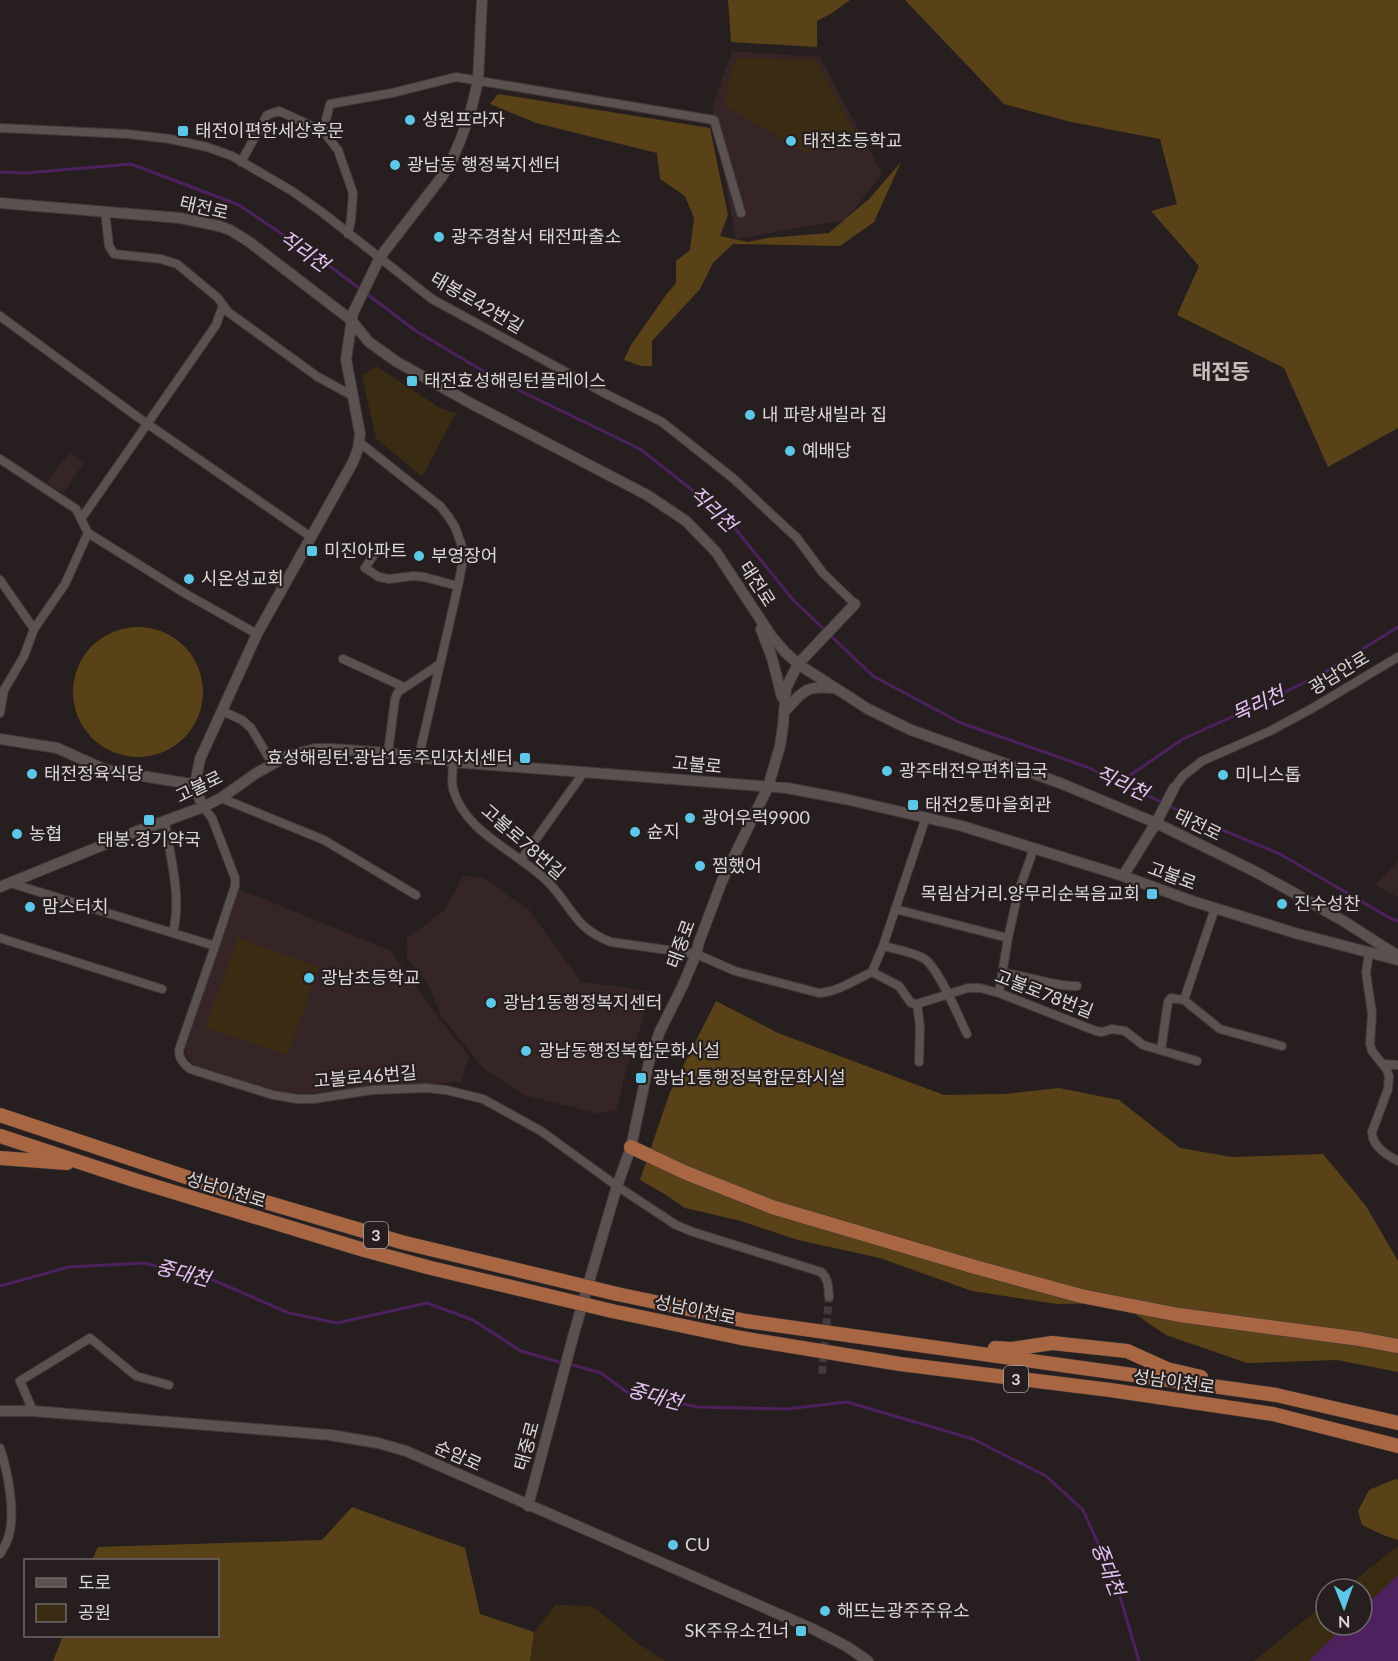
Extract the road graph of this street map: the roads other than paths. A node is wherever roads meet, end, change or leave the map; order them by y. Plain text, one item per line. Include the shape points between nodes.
1 (482, 0) edge
2 (478, 81) junction
3 (0, 128) edge
4 (322, 131) junction
5 (241, 162) junction
6 (0, 203) edge
7 (105, 212) junction
8 (741, 213) dead end
9 (348, 234) junction
10 (380, 257) junction
11 (223, 305) junction
12 (0, 315) edge
13 (352, 317) junction
14 (353, 396) junction
15 (147, 424) junction
16 (359, 442) junction
17 (0, 459) edge
18 (81, 519) junction
19 (88, 533) junction
20 (311, 537) junction
21 (375, 553) dead end
22 (0, 580) edge
23 (459, 586) junction
24 (855, 604) joint
25 (754, 609) junction
26 (34, 628) junction
27 (257, 634) junction
28 (1398, 657) edge
29 (343, 659) dead end
30 (440, 664) junction
31 (798, 664) junction
32 (404, 687) junction
33 (837, 689) junction
34 (222, 711) junction
35 (784, 712) junction
36 (0, 713) edge
37 (0, 739) edge
38 (388, 753) junction
39 (419, 756) junction
40 (453, 762) junction
41 (272, 764) junction
42 (584, 772) junction
43 (195, 784) junction
44 (768, 787) junction
45 (1173, 788) joint
46 (221, 798) junction
47 (203, 807) junction
48 (926, 817) junction
49 (1157, 819) junction
50 (165, 821) junction
51 (1034, 848) junction
52 (521, 860) junction
53 (1123, 876) junction
54 (5, 885) edge
55 (416, 895) dead end
56 (1215, 908) junction
57 (895, 909) junction
58 (173, 933) junction
59 (0, 938) edge
60 (1008, 938) junction
61 (215, 946) junction
62 (883, 946) junction
63 (1370, 953) junction
64 (696, 954) junction
65 (1398, 958) edge
66 (872, 972) junction
67 (1002, 973) junction
68 (1077, 986) dead end
69 (162, 990) dead end
70 (999, 993) junction
71 (948, 995) junction
72 (1184, 1000) junction
73 (917, 1004) junction
74 (967, 1034) dead end
75 (1282, 1046) dead end
76 (1161, 1050) junction
77 (1197, 1061) dead end
78 (919, 1062) dead end
79 (1383, 1064) junction
80 (1398, 1065) edge
81 (0, 1110) edge
82 (0, 1115) edge
83 (17, 1121) junction
84 (0, 1136) edge
85 (631, 1147) junction
86 (0, 1158) edge
87 (1398, 1161) edge
88 (91, 1165) junction
89 (617, 1186) junction
90 (829, 1297) tunnel mouth
91 (910, 1344) junction
92 (1398, 1346) edge
93 (169, 1385) dead end
94 (1276, 1395) junction
95 (0, 1411) edge
96 (33, 1411) junction
97 (1398, 1423) edge
98 (1398, 1446) edge
99 (0, 1448) edge
100 (528, 1506) junction
101 (0, 1554) edge
102 (868, 1661) edge

1 - 2 street
2 - 4 street via 456,77 330,104
2 - 8 street via 714,120
2 - 10 street via 451,162
3 - 5 street, 태봉로42번길 via 170,139 207,147
4 - 5 street via 279,111 267,115
4 - 9 street via 338,150 353,193
5 - 9 street, 태봉로42번길 via 307,201
6 - 7 street, 태전로
7 - 11 street via 109,246 114,254 177,264
7 - 13 street, 태전로 via 180,218 230,230
9 - 10 street, 태봉로42번길
10 - 13 street
10 - 24 street, 태봉로42번길 via 432,299 662,422 734,479 797,538 823,573
11 - 14 street via 318,377
11 - 15 street via 216,325
12 - 15 street
13 - 14 street via 346,359
13 - 25 street, 태전로 via 369,342 406,367 647,495 686,521 716,552
14 - 16 street
15 - 18 street
15 - 20 street
16 - 20 street via 353,462
16 - 23 street via 448,516 463,549
17 - 18 street via 76,509
18 - 19 street
19 - 26 street via 65,584
19 - 27 street
20 - 27 street
21 - 23 street via 365,568 379,577 424,577
22 - 26 street
23 - 30 street
24 - 31 street, 태중로
25 - 31 street, 태전로 via 772,637
25 - 35 street via 772,658
26 - 36 street via 24,656 4,690
27 - 34 street
28 - 45 street, 광남안로 via 1270,731 1202,761
29 - 32 street
30 - 32 street
30 - 39 street
31 - 33 street, 태전로
31 - 35 street, 태중로 via 786,688
32 - 38 street via 395,699
33 - 35 street via 805,690
33 - 49 street, 태전로 via 902,726
34 - 41 street via 251,729
34 - 43 street via 200,759
35 - 44 street, 태중로 via 780,746
37 - 43 street via 57,748 106,770
38 - 39 street, 고불로
38 - 41 street, 고불로 via 315,749 294,753
39 - 40 street, 고불로
40 - 42 street, 고불로
40 - 52 street, 고불로78번길 via 453,790 463,809 482,832
41 - 46 street, 고불로
42 - 44 street, 고불로
42 - 52 street
43 - 47 street
44 - 48 street, 고불로
44 - 64 street, 태중로 via 722,882
45 - 49 street
46 - 47 street, 고불로
46 - 55 street via 324,840
47 - 50 street, 고불로
47 - 61 street, 고불로46번길 via 212,818 235,879
48 - 51 street, 고불로
48 - 57 street
49 - 53 street
49 - 65 street, 태전로 via 1337,917
50 - 54 street, 고불로
50 - 58 street via 177,902
51 - 53 street, 고불로
51 - 60 street
52 - 64 street, 고불로78번길 via 538,872 575,918 598,937
53 - 56 street, 고불로
54 - 58 street
56 - 63 street, 고불로
56 - 72 street
57 - 60 street
57 - 62 street
58 - 61 street
59 - 69 street
60 - 67 street
61 - 89 street, 고불로46번길 via 179,1050 179,1056 190,1069 298,1099 372,1089 426,1088 483,1099 541,1131
62 - 66 street
62 - 71 street via 925,958
63 - 65 street, 고불로
63 - 79 street via 1366,974 1372,1013 1371,1044 1372,1052
64 - 66 street, 고불로78번길 via 735,971 819,993
64 - 85 street, 태중로 via 649,1062
66 - 73 street via 899,986 910,1004
67 - 68 street
67 - 70 street
70 - 71 street, 고불로78번길 via 980,987
70 - 76 street, 고불로78번길 via 1096,1031 1125,1030 1143,1045
71 - 73 street, 고불로78번길
71 - 74 street
72 - 75 street via 1220,1029
72 - 76 street via 1172,998 1168,1002
73 - 78 street
76 - 77 street, 고불로78번길
79 - 80 street
79 - 87 street via 1388,1070 1389,1089 1372,1138 1374,1144
81 - 83 highway
82 - 83 highway, 성남이천로 / 3
83 - 91 highway, 성남이천로 / 3, bridge via 251,1198 401,1242 746,1321
84 - 88 highway, 성남이천로 / 3
85 - 89 street, 태중로
85 - 92 highway via 772,1207 1081,1296 1179,1315
86 - 88 highway
88 - 98 highway, 성남이천로 / 3, bridge via 364,1250 612,1311 741,1338 900,1364 1273,1414
89 - 90 street, 고불로46번길 via 676,1225 821,1272 826,1276
89 - 100 street, 태중로
91 - 94 highway, 성남이천로 / 3
91 - 94 highway via 1012,1349 1052,1343 1127,1351 1167,1369
93 - 96 street via 136,1376 90,1338 20,1381
94 - 97 highway, 성남이천로 / 3
95 - 96 street, 순암로
96 - 100 street, 순암로 via 358,1440 406,1451
99 - 101 street via 11,1495 8,1540
100 - 102 street, 순암로 via 813,1629

